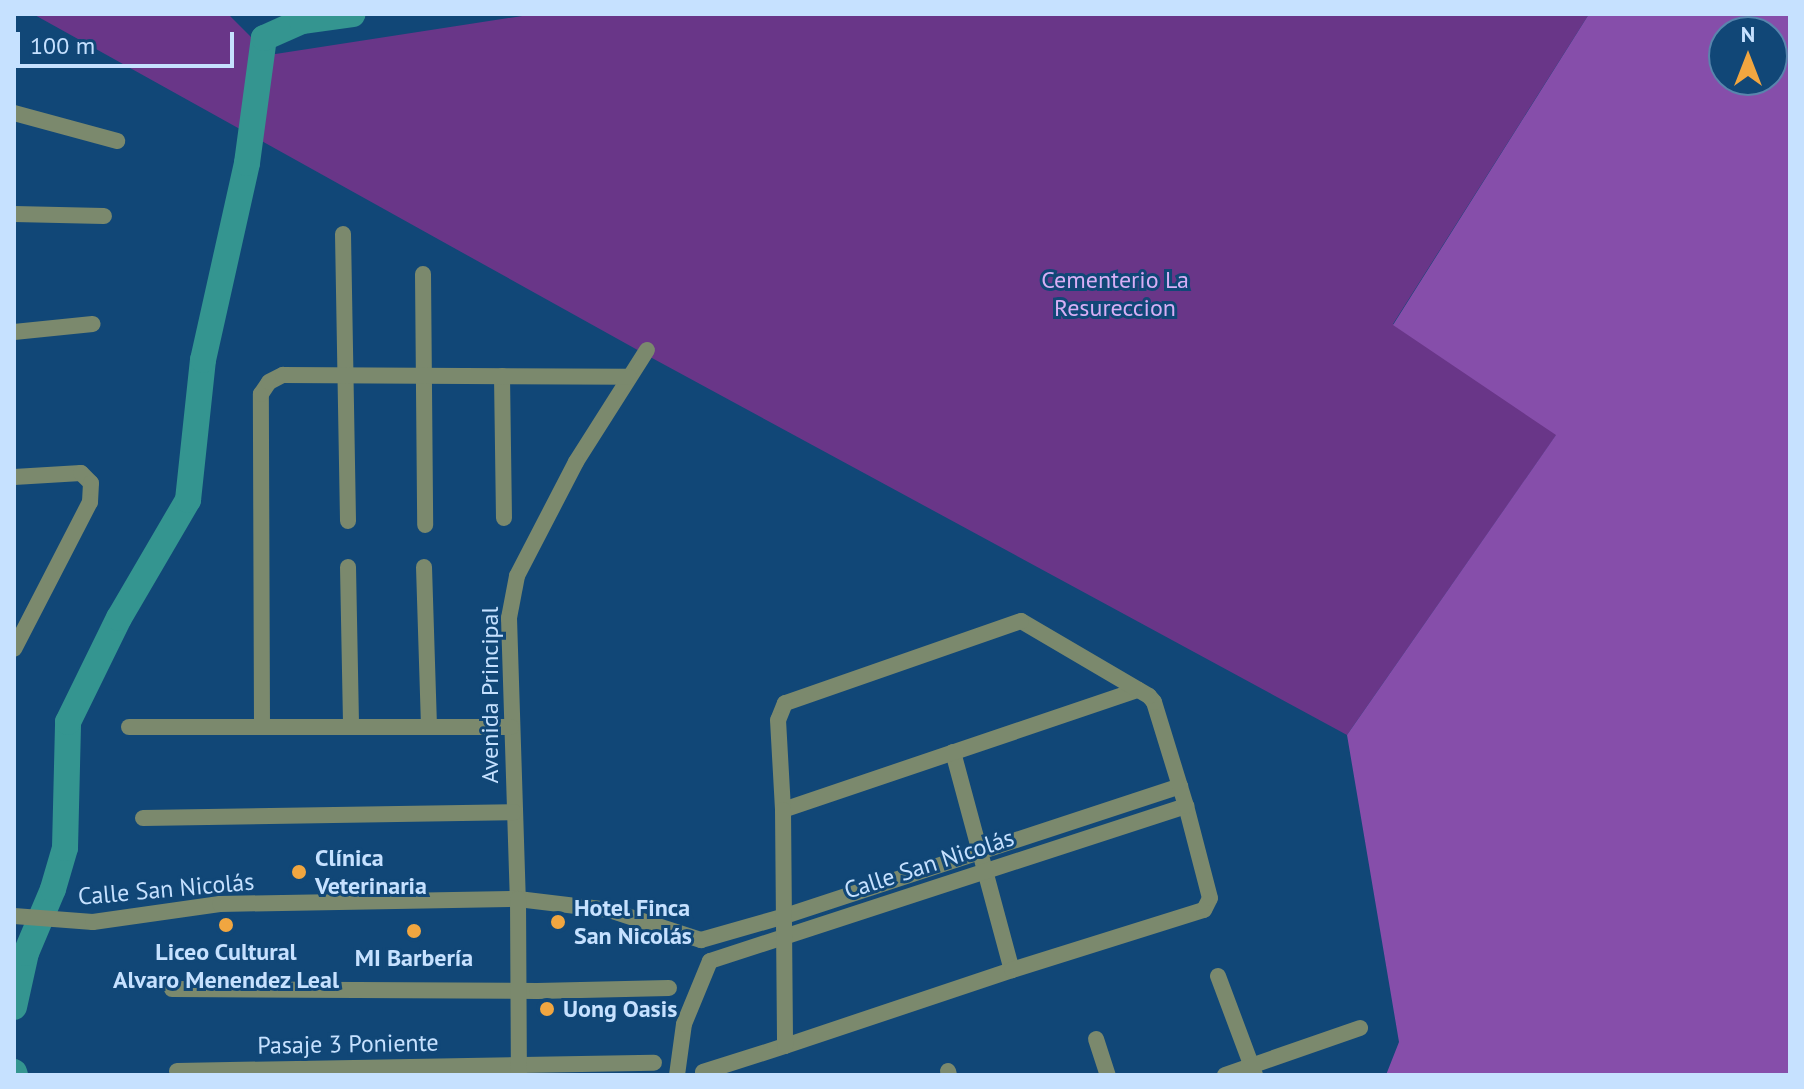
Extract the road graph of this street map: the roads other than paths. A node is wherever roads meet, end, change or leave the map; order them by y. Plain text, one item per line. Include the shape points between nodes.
1 (14, 113) edge
2 (117, 141) dead end
3 (14, 214) edge
4 (104, 216) dead end
5 (343, 234) dead end
6 (423, 274) dead end
7 (93, 324) dead end
8 (14, 332) edge
9 (647, 350) dead end
10 (345, 375) junction
11 (423, 375) junction
12 (502, 376) junction
13 (629, 377) junction
14 (14, 477) edge
15 (504, 518) dead end
16 (348, 521) dead end
17 (425, 525) dead end
18 (348, 567) dead end
19 (424, 567) dead end
20 (14, 649) edge
21 (1138, 690) junction
22 (262, 725) junction
23 (351, 725) junction
24 (429, 726) junction
25 (129, 727) dead end
26 (511, 727) junction
27 (953, 752) junction
28 (1180, 786) junction
29 (1186, 806) junction
30 (783, 810) junction
31 (514, 812) junction
32 (143, 818) dead end
33 (978, 853) junction
34 (983, 871) junction
35 (518, 899) junction
36 (14, 916) edge
37 (785, 916) junction
38 (785, 936) junction
39 (701, 940) junction
40 (710, 961) junction
41 (1012, 970) junction
42 (1218, 976) dead end
43 (669, 988) dead end
44 (172, 989) dead end
45 (519, 991) junction
46 (1360, 1028) dead end
47 (1096, 1039) dead end
48 (785, 1046) junction
49 (654, 1063) dead end
50 (519, 1070) edge
51 (1253, 1070) edge
52 (177, 1071) dead end
53 (703, 1072) dead end
54 (677, 1075) edge
55 (1108, 1075) edge
56 (1225, 1075) edge

1 - 2 street
3 - 4 street
5 - 10 street
6 - 11 street
7 - 8 street
9 - 13 street, Avenida Principal
10 - 11 street
10 - 16 street
10 - 22 street via 283,375 261,394
11 - 12 street
11 - 17 street
12 - 13 street
12 - 15 street
13 - 26 street, Avenida Principal via 576,462 517,576 509,618
14 - 20 street via 81,473 91,483 90,502
18 - 23 street
19 - 24 street
21 - 27 street
21 - 28 street via 1154,702
21 - 30 street via 1028,622 1013,621 785,703 778,720
22 - 23 street
22 - 25 street
23 - 24 street
24 - 26 street
26 - 31 street, Avenida Principal
27 - 30 street
27 - 33 street
28 - 29 street
28 - 33 street, Calle San Nicolás
29 - 34 street, Calle San Nicolás
29 - 41 street via 1210,898 1204,910
30 - 37 street
31 - 32 street
31 - 35 street, Avenida Principal
33 - 34 street
33 - 37 street, Calle San Nicolás
34 - 38 street, Calle San Nicolás
34 - 41 street
35 - 36 street, Calle San Nicolás via 220,904 111,922
35 - 39 street, Calle San Nicolás via 609,910
35 - 45 street, Avenida Principal
37 - 38 street
37 - 39 street, Calle San Nicolás
38 - 40 street, Calle San Nicolás
38 - 48 street
39 - 40 street
40 - 54 street via 684,1024
41 - 48 street
42 - 51 street
43 - 45 street
44 - 45 street
45 - 50 street, Avenida Principal
46 - 51 street
47 - 55 street
48 - 53 street
49 - 50 street, Pasaje 3 Poniente
50 - 52 street, Pasaje 3 Poniente
51 - 56 street

